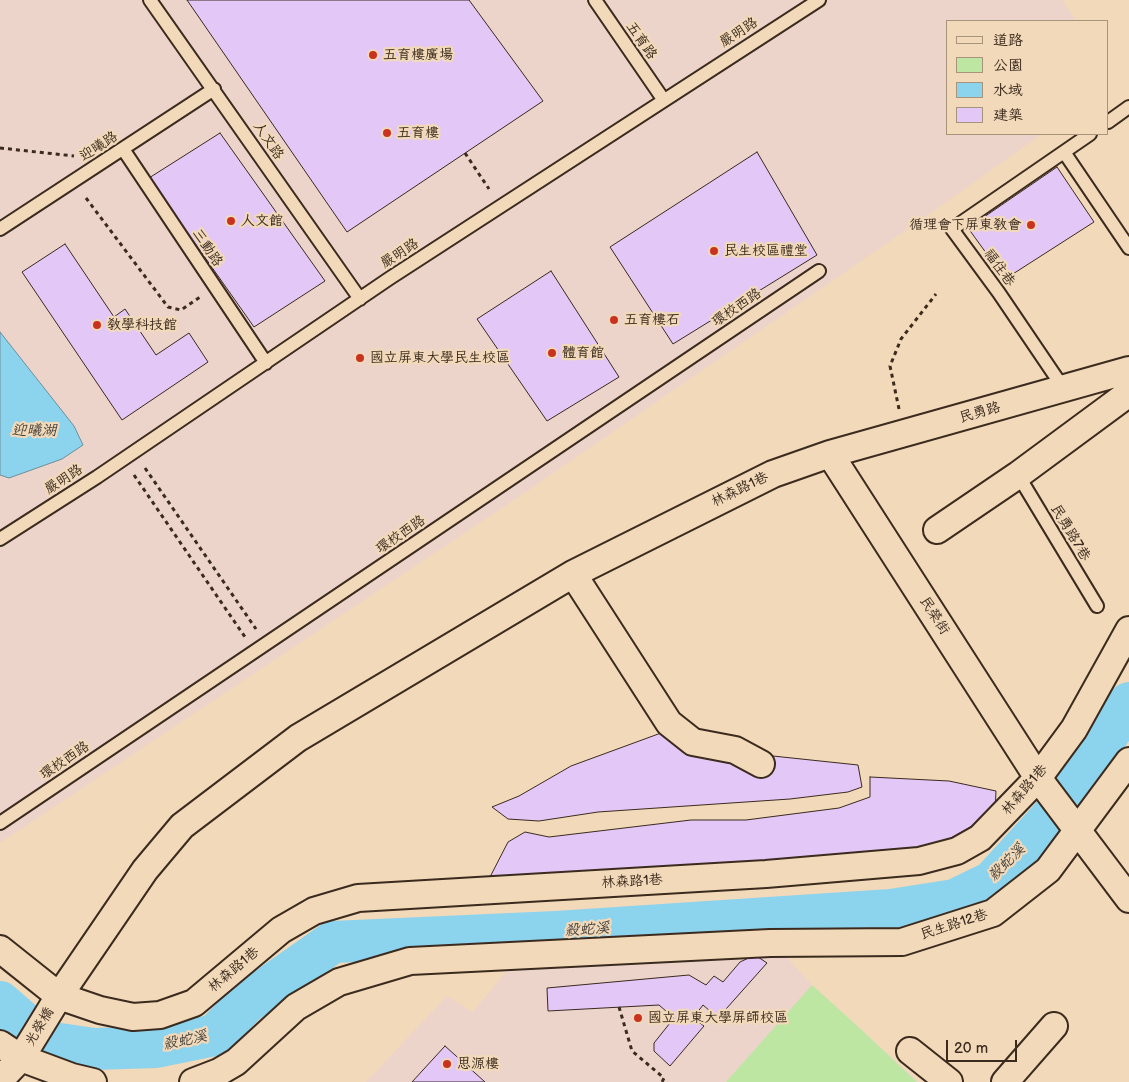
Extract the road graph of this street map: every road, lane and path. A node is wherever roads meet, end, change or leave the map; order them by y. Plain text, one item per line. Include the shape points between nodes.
1 (150, 0) edge
2 (594, 0) edge
3 (819, 0) edge
4 (214, 89) junction
5 (663, 99) junction
6 (1129, 107) edge
7 (1109, 121) edge
8 (1089, 135) edge
9 (0, 148) edge
10 (123, 149) junction
11 (1064, 152) junction
12 (465, 153) dead end
13 (74, 156) dead end
14 (489, 189) dead end
15 (86, 198) dead end
16 (0, 229) edge
17 (1129, 248) edge
18 (819, 271) dead end
19 (215, 287) junction
20 (936, 294) dead end
21 (360, 299) junction
22 (266, 363) junction
23 (1129, 370) edge
24 (1064, 389) junction
25 (1129, 393) edge
26 (904, 435) junction
27 (830, 454) junction
28 (145, 468) dead end
29 (134, 475) dead end
30 (1018, 475) junction
31 (937, 530) dead end
32 (0, 539) edge
33 (573, 574) junction
34 (1097, 606) dead end
35 (1129, 630) edge
36 (266, 644) junction
37 (255, 651) junction
38 (1129, 761) edge
39 (761, 764) dead end
40 (1038, 778) junction
41 (0, 823) edge
42 (1077, 832) junction
43 (1127, 890) edge
44 (0, 949) edge
45 (59, 996) junction
46 (619, 1007) dead end
47 (1054, 1026) dead end
48 (11, 1051) edge
49 (910, 1051) dead end
50 (0, 1080) edge
51 (93, 1082) edge
52 (193, 1082) edge
53 (662, 1082) edge
54 (948, 1082) edge
55 (1005, 1082) edge

1 - 4 lane, 人文路
2 - 5 lane, 五育路
3 - 5 lane, 嚴明路
4 - 10 lane, 迎曦路
4 - 21 lane, 人文路
5 - 21 lane, 嚴明路
6 - 7 lane
8 - 11 lane, 福住巷
9 - 13 path
10 - 16 lane, 迎曦路
10 - 19 lane, 三動路
11 - 17 lane
11 - 24 lane, 福住巷 via 952,229
12 - 14 path
15 - 19 path via 168,307 181,310
18 - 36 lane, 環校西路
19 - 22 lane, 三動路
20 - 26 path via 901,339 890,366
21 - 22 lane, 嚴明路
22 - 32 lane, 嚴明路
23 - 24 street, 民勇路
24 - 26 street, 民勇路
25 - 30 street
26 - 27 street, 民勇路
27 - 33 street, 林森路1巷 via 773,474
27 - 40 street, 民榮街
28 - 36 path
29 - 37 path
30 - 31 street
30 - 34 lane, 民勇路7巷
33 - 39 street via 669,723 693,742 735,750
33 - 45 street, 林森路1巷 via 298,738 182,826 145,870
35 - 40 street, 林森路1巷 via 1074,729
36 - 37 lane, 環校西路
37 - 41 lane, 環校西路
38 - 42 street, 民生路12巷
40 - 42 street, 民榮街
40 - 45 street, 林森路1巷 via 980,838 957,851 919,860 766,874 358,898 314,911 282,930 194,1003 160,1015 133,1017
42 - 43 street
42 - 52 street, 民生路12巷 via 1048,870 993,913 902,942 770,943 410,961 340,982 296,1007 236,1062
44 - 45 street, 林森路1巷
45 - 48 street, 光榮橋
46 - 53 path via 632,1051 664,1078
47 - 55 street
48 - 50 street
48 - 51 street via 72,1078
49 - 54 street

